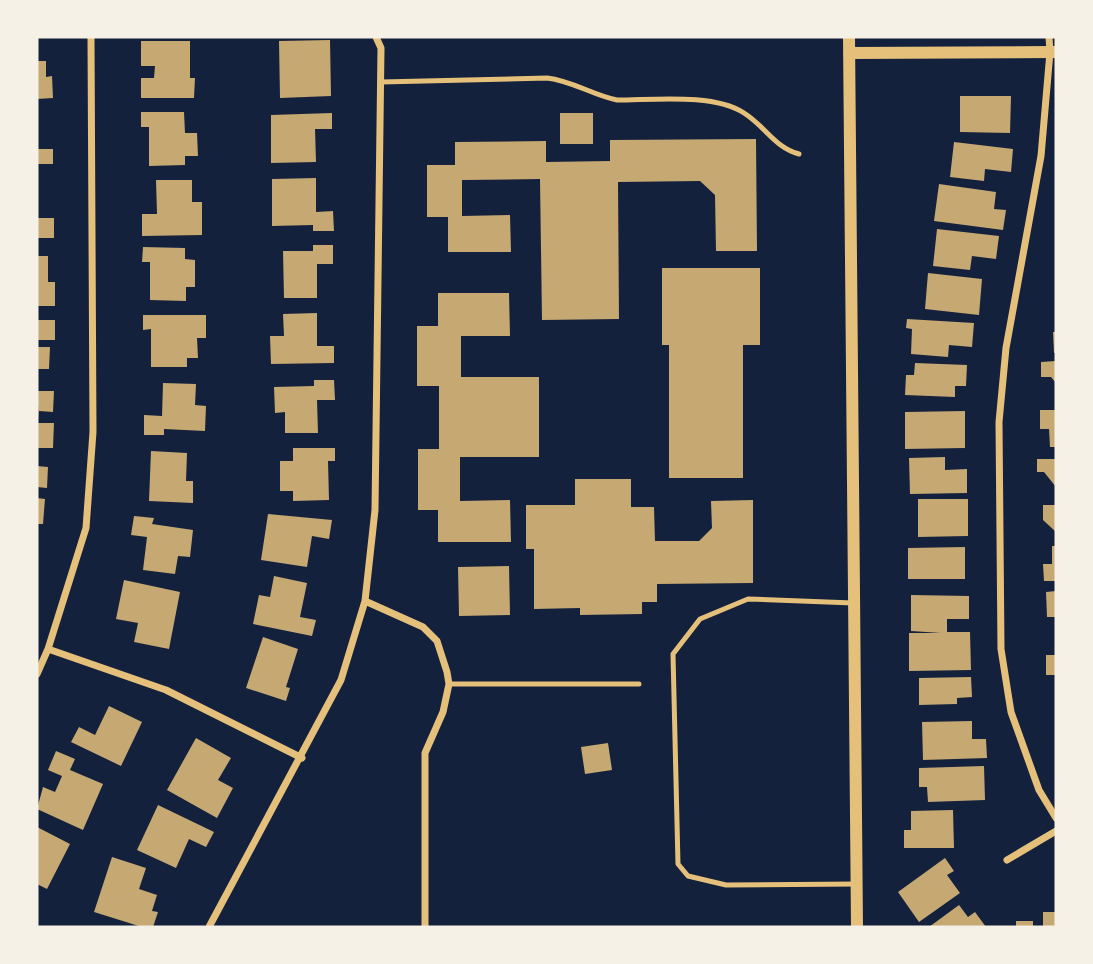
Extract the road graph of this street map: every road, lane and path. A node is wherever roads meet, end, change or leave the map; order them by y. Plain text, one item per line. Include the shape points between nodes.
1 (91, 37) edge
2 (376, 37) edge
3 (849, 37) edge
4 (1049, 37) edge
5 (1053, 52) edge
6 (849, 53) junction
7 (381, 82) junction
8 (800, 154) dead end
9 (365, 601) junction
10 (853, 603) junction
11 (48, 649) junction
12 (37, 674) edge
13 (449, 684) junction
14 (639, 684) dead end
15 (302, 758) junction
16 (1056, 818) edge
17 (1056, 831) edge
18 (1007, 860) dead end
19 (857, 884) junction
20 (209, 927) edge
21 (425, 927) edge
22 (857, 927) edge

1 - 11 street via 93,432 86,528
2 - 7 street via 381,48
3 - 6 street
4 - 5 street
5 - 6 street
5 - 16 street via 1041,156 1006,348 999,422 1001,649 1011,712 1039,790
6 - 10 street
7 - 8 lane via 547,78 617,100 710,101 746,114 771,140
7 - 9 street via 375,510
9 - 13 street via 423,627 437,641
9 - 15 street via 341,680
10 - 19 street
10 - 19 lane via 748,599 700,619 673,654 678,864 688,876 726,885
11 - 12 street
11 - 15 street via 166,690
13 - 14 lane
13 - 21 street via 443,712 425,753
15 - 20 street
17 - 18 street
19 - 22 street

